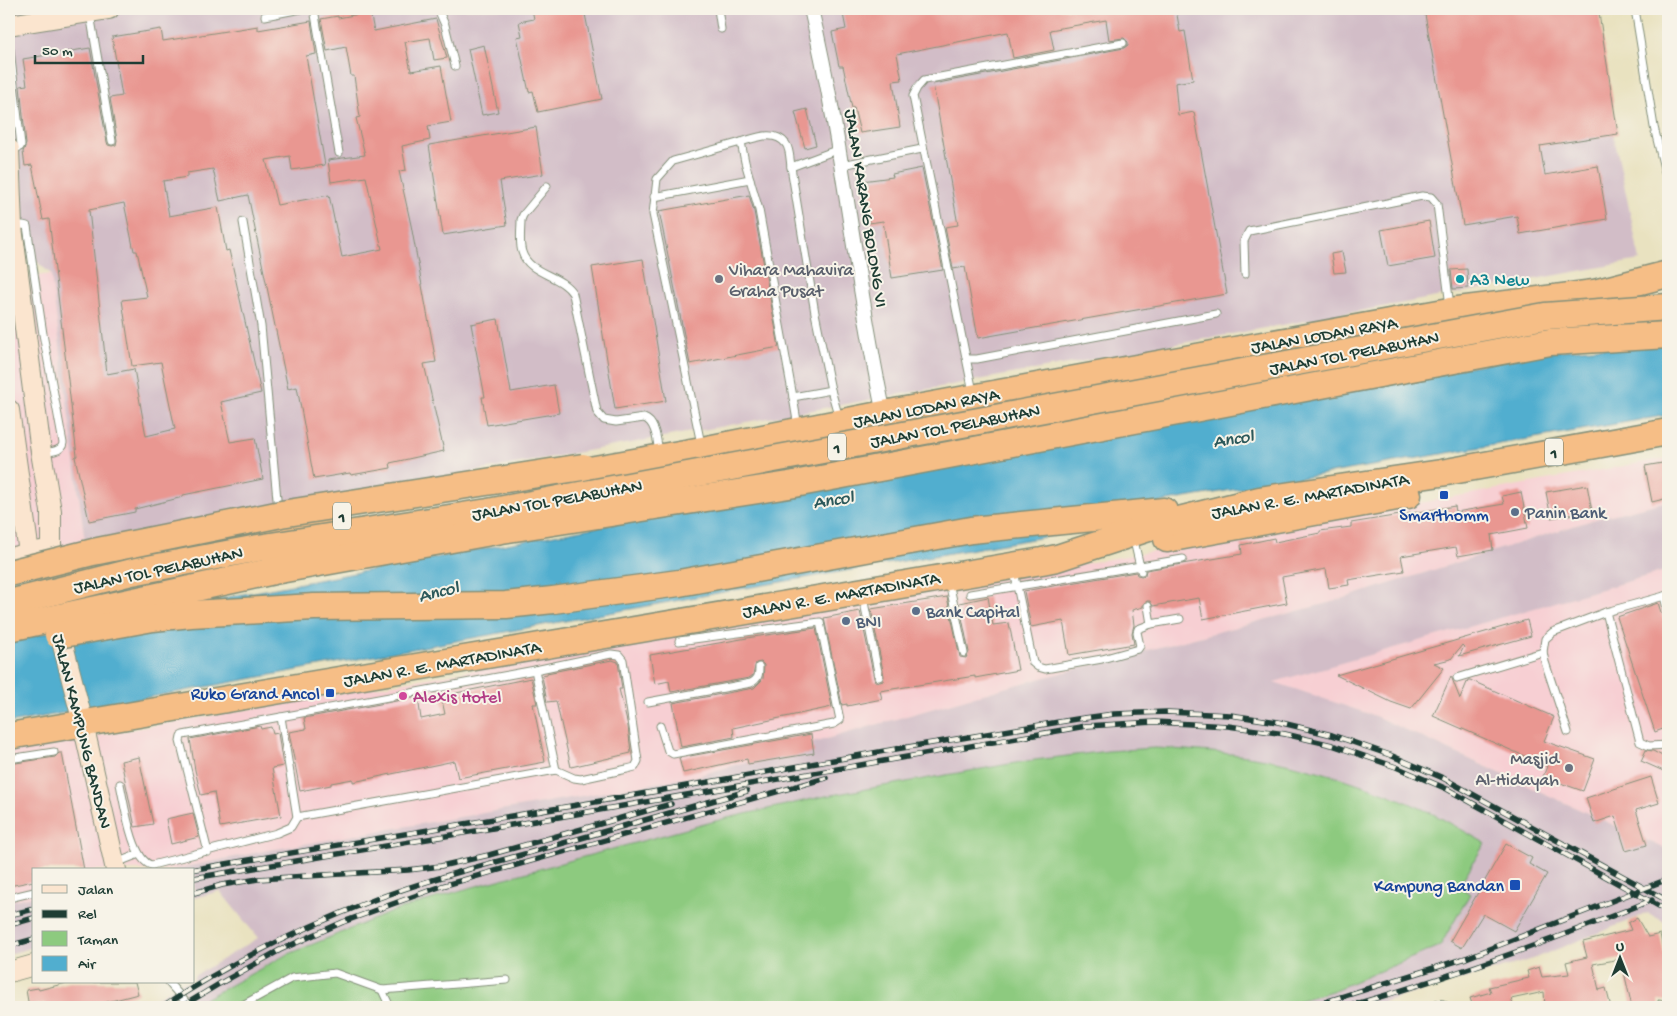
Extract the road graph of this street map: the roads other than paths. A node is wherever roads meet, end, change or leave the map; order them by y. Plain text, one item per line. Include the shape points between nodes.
1 (301, 9) edge
2 (314, 9) edge
3 (438, 9) edge
4 (718, 9) edge
5 (811, 9) edge
6 (1635, 9) edge
7 (99, 10) edge
8 (265, 16) dead end
9 (9, 25) edge
10 (721, 28) dead end
11 (1124, 42) dead end
12 (10, 50) dead end
13 (455, 66) dead end
14 (112, 140) dead end
15 (741, 142) junction
16 (9, 149) edge
17 (839, 149) junction
18 (922, 149) junction
19 (339, 153) dead end
20 (842, 166) junction
21 (791, 167) junction
22 (750, 179) junction
23 (1668, 185) edge
24 (547, 186) dead end
25 (654, 197) junction
26 (243, 222) dead end
27 (1245, 274) dead end
28 (1668, 274) edge
29 (1668, 290) edge
30 (1594, 293) junction
31 (1668, 307) edge
32 (1450, 311) junction
33 (1216, 314) dead end
34 (1668, 335) edge
35 (967, 359) junction
36 (831, 390) junction
37 (793, 397) junction
38 (974, 397) junction
39 (9, 410) edge
40 (884, 414) junction
41 (840, 423) junction
42 (799, 430) junction
43 (1668, 432) edge
44 (1668, 447) edge
45 (702, 450) junction
46 (659, 458) junction
47 (12, 459) edge
48 (633, 461) junction
49 (1259, 500) junction
50 (279, 528) junction
51 (52, 548) junction
52 (29, 553) junction
53 (9, 558) edge
54 (1057, 558) junction
55 (1183, 559) dead end
56 (1138, 561) junction
57 (9, 573) edge
58 (948, 576) junction
59 (1015, 576) junction
60 (46, 581) junction
61 (9, 585) edge
62 (862, 591) junction
63 (970, 594) dead end
64 (1666, 596) edge
65 (9, 603) edge
66 (1148, 606) dead end
67 (1606, 612) junction
68 (1668, 613) edge
69 (1180, 618) dead end
70 (1151, 624) junction
71 (717, 626) junction
72 (9, 628) edge
73 (679, 641) dead end
74 (9, 646) edge
75 (1543, 652) junction
76 (964, 653) dead end
77 (759, 667) dead end
78 (535, 670) junction
79 (429, 677) junction
80 (879, 677) dead end
81 (1457, 678) dead end
82 (648, 702) dead end
83 (281, 718) junction
84 (82, 719) junction
85 (660, 726) dead end
86 (1568, 732) dead end
87 (9, 736) edge
88 (1668, 745) edge
89 (54, 752) dead end
90 (9, 759) edge
91 (556, 770) junction
92 (120, 784) dead end
93 (297, 817) junction
94 (208, 852) junction
95 (139, 854) junction
96 (115, 866) edge
97 (32, 892) edge
98 (9, 898) edge
99 (32, 966) edge
100 (9, 972) edge
101 (507, 980) dead end
102 (170, 984) edge
103 (382, 990) junction
104 (190, 1007) edge
105 (240, 1007) edge
106 (390, 1007) edge

1 - 8 lane
2 - 19 lane
3 - 13 lane
4 - 10 lane
5 - 17 street, JALAN KARANG BOLONG VI
6 - 23 lane via 1654,127
7 - 9 street
7 - 14 lane
11 - 18 lane via 924,80 913,96
12 - 16 lane via 21,146
15 - 21 lane via 770,135 780,138 787,145
15 - 22 lane
15 - 25 lane via 673,161 657,179
16 - 51 street via 12,227 34,335
17 - 20 street, JALAN KARANG BOLONG VI
17 - 21 lane
18 - 20 lane
18 - 35 lane
20 - 40 street, JALAN KARANG BOLONG VI via 874,372
21 - 36 lane
22 - 25 lane
22 - 37 lane via 759,210
24 - 46 lane via 521,220 522,251 528,264 562,282 573,294 597,412 604,420 616,422 644,418 651,422
25 - 45 lane via 653,214
26 - 50 lane via 261,326
27 - 32 lane via 1244,241 1249,231 1422,196 1431,197 1437,204
28 - 30 highway, JALAN LODAN RAYA / 1
29 - 30 highway
30 - 32 highway, JALAN LODAN RAYA / 1
31 - 65 highway, JALAN TOL PELABUHAN / 1, bridge via 1545,316 488,512 258,548 132,572
32 - 38 highway, JALAN LODAN RAYA / 1
33 - 35 lane
34 - 72 highway, JALAN TOL PELABUHAN / 1, bridge via 1550,342 788,485 502,530 274,571
35 - 38 lane
36 - 37 lane
36 - 41 lane
37 - 42 lane
38 - 40 highway, JALAN LODAN RAYA / 1
39 - 47 street
40 - 41 highway, JALAN LODAN RAYA / 1
41 - 42 highway, JALAN LODAN RAYA / 1
42 - 45 highway, JALAN LODAN RAYA / 1
43 - 49 highway, JALAN R. E. MARTADINATA / 1
44 - 56 highway
45 - 46 highway, JALAN LODAN RAYA / 1
46 - 48 highway, JALAN LODAN RAYA / 1
47 - 52 street
48 - 50 highway, JALAN LODAN RAYA / 1
48 - 57 highway, bridge via 281,514 93,552
49 - 54 highway, JALAN R. E. MARTADINATA / 1 via 1158,524
49 - 74 highway, bridge via 971,530 679,583 553,600 191,614 88,629
50 - 60 highway, JALAN LODAN RAYA / 1
51 - 52 street
51 - 60 street
52 - 53 street
52 - 60 street
54 - 56 highway
54 - 59 highway, JALAN R. E. MARTADINATA / 1
55 - 56 lane
56 - 59 lane
58 - 59 highway, JALAN R. E. MARTADINATA / 1
58 - 62 highway, JALAN R. E. MARTADINATA / 1
58 - 76 lane
59 - 63 lane
59 - 70 lane via 1033,663 1038,667 1045,669 1102,659 1138,649 1138,629
60 - 61 highway, JALAN LODAN RAYA / 1
60 - 84 street, JALAN KAMPUNG BANDAN
62 - 71 highway, JALAN R. E. MARTADINATA / 1
62 - 80 lane
64 - 67 lane
64 - 68 lane
66 - 70 lane
67 - 75 lane via 1553,632 1545,639
67 - 88 lane via 1640,742 1649,746
69 - 70 lane
71 - 73 lane
71 - 79 highway, JALAN R. E. MARTADINATA / 1
71 - 85 lane via 752,634 820,622 840,720 834,724 673,754 668,751
75 - 81 lane
75 - 86 lane
77 - 82 lane via 757,679 750,683
78 - 79 lane
78 - 91 lane
78 - 91 lane via 611,654 619,655 623,660 638,761 635,767 581,779
79 - 83 lane
79 - 84 highway, JALAN R. E. MARTADINATA / 1
83 - 93 lane
83 - 94 lane via 181,736
84 - 87 highway, JALAN R. E. MARTADINATA / 1
84 - 96 street, JALAN KAMPUNG BANDAN
89 - 90 lane
91 - 93 lane
92 - 95 lane
93 - 94 lane via 291,827 277,833
94 - 95 lane via 152,865
95 - 96 lane
97 - 98 lane
99 - 100 street
101 - 103 lane
102 - 104 lane
103 - 105 lane via 335,973 292,978
103 - 106 lane

